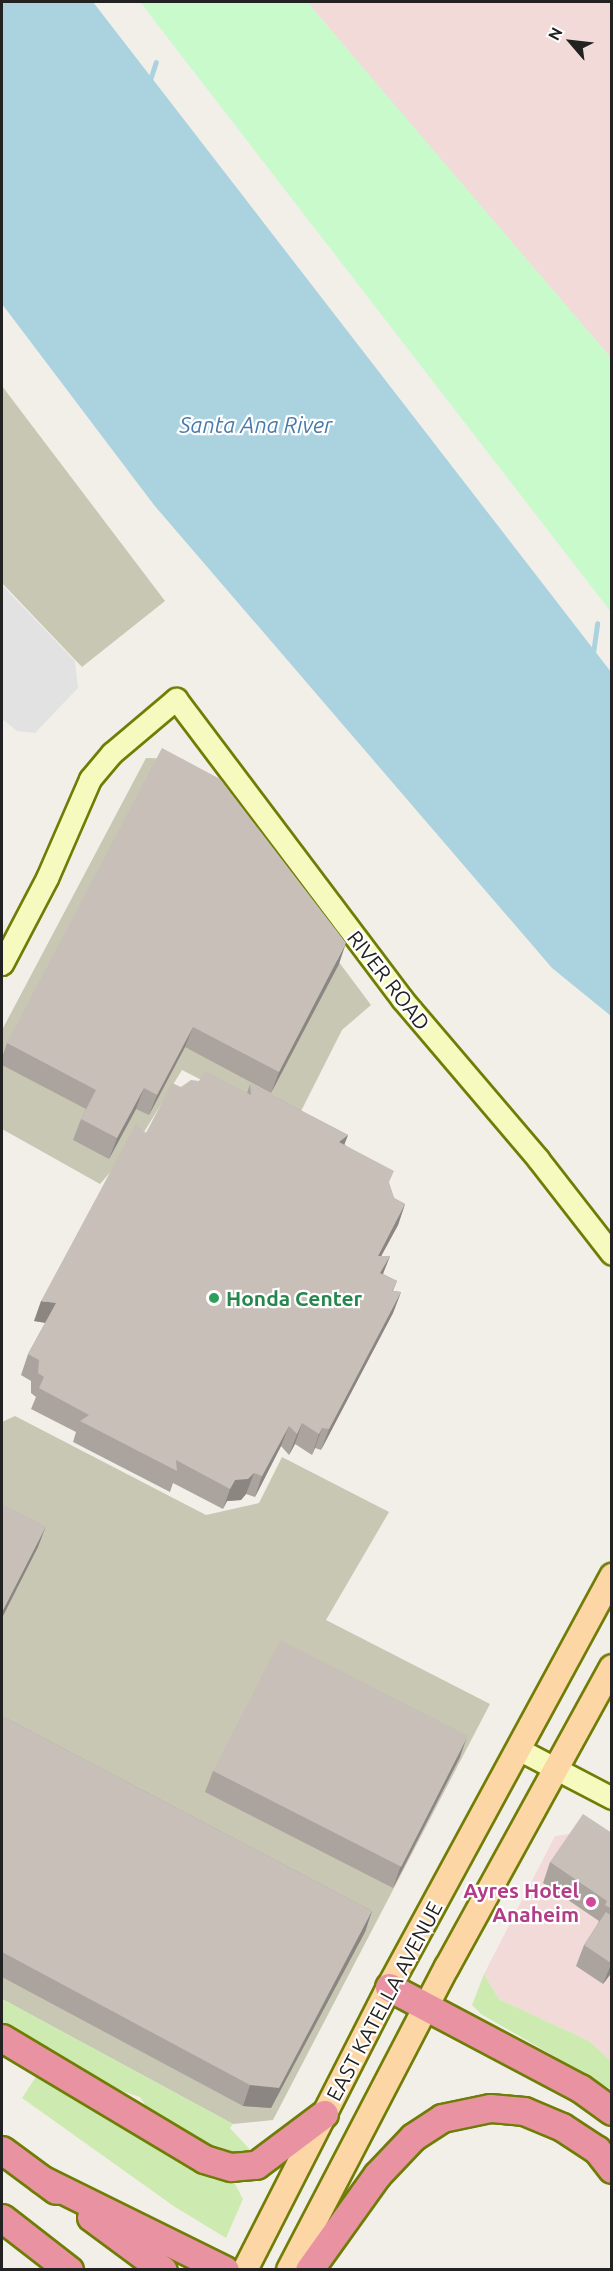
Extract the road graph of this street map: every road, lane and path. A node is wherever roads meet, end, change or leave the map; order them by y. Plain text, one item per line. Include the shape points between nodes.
1 (2, 964) edge
2 (612, 1254) edge
3 (612, 1576) edge
4 (612, 1667) edge
5 (520, 1750) junction
6 (555, 1768) junction
7 (612, 1798) edge
8 (389, 1987) junction
9 (426, 2006) junction
10 (2, 2038) edge
11 (612, 2111) edge
12 (324, 2114) junction
13 (2, 2150) edge
14 (612, 2169) edge
15 (41, 2179) junction
16 (2, 2218) edge
17 (69, 2270) edge
18 (163, 2270) edge
19 (225, 2270) edge
20 (245, 2270) edge
21 (289, 2270) edge
22 (309, 2270) edge

1 - 2 main road, RIVER ROAD via 47,878 90,779 112,753 176,699 402,999 538,1159
3 - 5 main road, EAST KATELLA AVENUE
4 - 6 main road, EAST KATELLA AVENUE
5 - 6 main road
5 - 8 main road, EAST KATELLA AVENUE
6 - 7 main road
6 - 9 main road, EAST KATELLA AVENUE
8 - 9 highway
8 - 12 main road, EAST KATELLA AVENUE
9 - 11 highway via 580,2088
9 - 21 main road, EAST KATELLA AVENUE
10 - 12 highway via 204,2159 231,2167 256,2166
12 - 20 main road, EAST KATELLA AVENUE
13 - 15 highway
14 - 22 highway via 597,2150 562,2127 524,2111 490,2108 441,2118 413,2138 377,2175
15 - 18 highway
15 - 19 highway
16 - 17 highway

